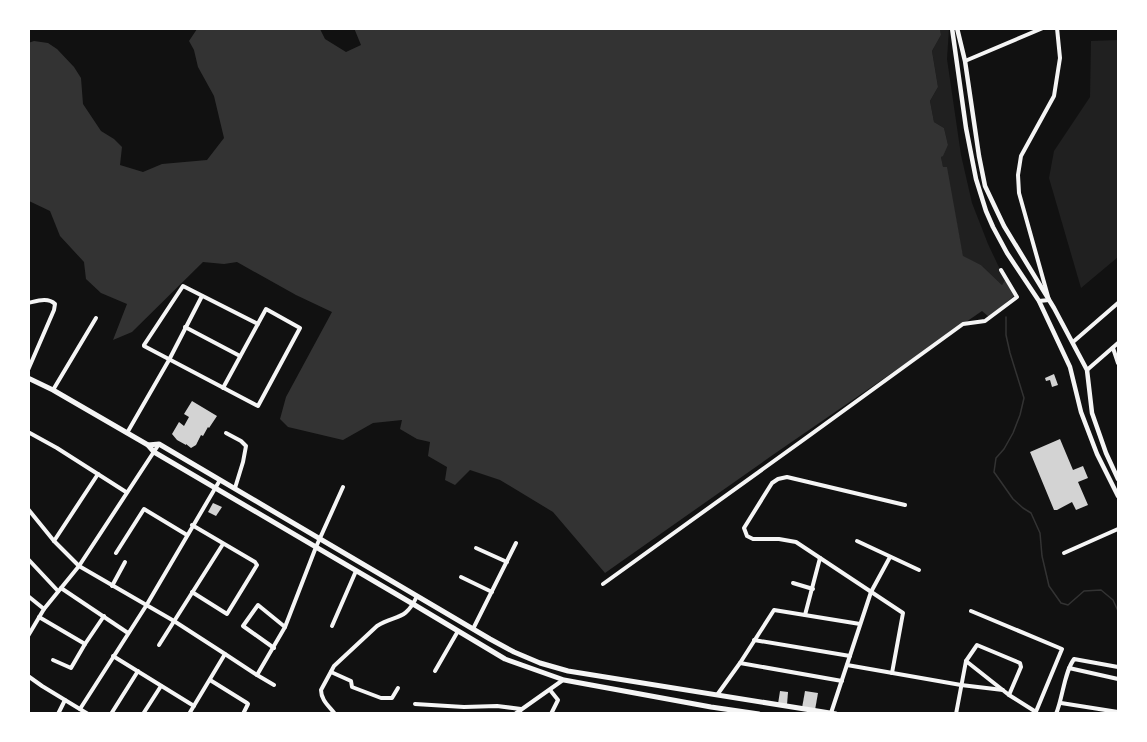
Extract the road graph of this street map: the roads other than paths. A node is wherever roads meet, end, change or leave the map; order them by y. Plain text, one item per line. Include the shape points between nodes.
1 (952, 28) edge
2 (957, 28) edge
3 (1043, 28) edge
4 (1057, 28) edge
5 (965, 61) junction
6 (1001, 270) dead end
7 (202, 296) junction
8 (1049, 300) junction
9 (1039, 301) junction
10 (28, 303) edge
11 (1119, 303) edge
12 (96, 318) dead end
13 (258, 324) junction
14 (185, 327) junction
15 (1073, 342) junction
16 (1119, 343) edge
17 (1113, 348) junction
18 (240, 356) junction
19 (169, 360) junction
20 (1119, 363) edge
21 (28, 370) edge
22 (1087, 370) junction
23 (28, 378) edge
24 (223, 388) junction
25 (53, 390) junction
26 (28, 432) edge
27 (127, 433) junction
28 (226, 433) dead end
29 (159, 444) junction
30 (148, 445) junction
31 (154, 452) junction
32 (98, 474) junction
33 (1119, 479) edge
34 (220, 480) junction
35 (343, 487) dead end
36 (215, 488) junction
37 (234, 488) junction
38 (126, 492) junction
39 (1119, 496) edge
40 (905, 505) dead end
41 (28, 509) edge
42 (192, 525) junction
43 (1119, 529) edge
44 (187, 534) junction
45 (320, 539) junction
46 (54, 541) junction
47 (857, 541) dead end
48 (223, 543) junction
49 (516, 543) dead end
50 (315, 547) junction
51 (476, 548) dead end
52 (116, 553) dead end
53 (1064, 553) dead end
54 (890, 557) junction
55 (820, 558) junction
56 (28, 559) edge
57 (125, 562) dead end
58 (507, 562) junction
59 (79, 566) junction
60 (919, 570) dead end
61 (356, 571) junction
62 (461, 578) dead end
63 (793, 583) dead end
64 (603, 584) dead end
65 (112, 585) junction
66 (59, 589) junction
67 (813, 589) junction
68 (192, 592) junction
69 (492, 592) junction
70 (871, 592) junction
71 (417, 596) junction
72 (28, 597) edge
73 (413, 604) junction
74 (146, 606) junction
75 (44, 609) junction
76 (971, 611) dead end
77 (805, 615) junction
78 (104, 616) junction
79 (39, 617) junction
80 (28, 621) edge
81 (174, 621) junction
82 (860, 624) junction
83 (35, 625) junction
84 (332, 626) dead end
85 (285, 627) junction
86 (473, 629) junction
87 (458, 631) junction
88 (128, 633) junction
89 (28, 636) edge
90 (754, 640) junction
91 (85, 644) junction
92 (159, 645) dead end
93 (274, 648) junction
94 (225, 654) junction
95 (113, 656) junction
96 (850, 656) junction
97 (53, 660) dead end
98 (966, 661) junction
99 (740, 663) junction
100 (847, 665) junction
101 (1119, 667) edge
102 (1069, 668) junction
103 (138, 671) junction
104 (435, 671) dead end
105 (331, 672) junction
106 (892, 673) junction
107 (257, 675) junction
108 (28, 676) edge
109 (1119, 679) edge
110 (210, 680) junction
111 (564, 680) junction
112 (842, 681) junction
113 (274, 685) dead end
114 (961, 685) junction
115 (161, 686) junction
116 (398, 688) dead end
117 (550, 690) junction
118 (683, 690) junction
119 (1003, 690) junction
120 (1009, 694) junction
121 (717, 695) junction
122 (65, 700) junction
123 (681, 701) junction
124 (1060, 703) junction
125 (415, 704) dead end
126 (194, 706) junction
127 (711, 707) junction
128 (80, 709) junction
129 (518, 712) edge
130 (1119, 712) edge
131 (832, 713) edge
132 (1035, 713) edge
133 (58, 714) edge
134 (88, 714) edge
135 (111, 714) edge
136 (143, 714) edge
137 (189, 714) edge
138 (243, 714) edge
139 (335, 714) edge
140 (551, 714) edge
141 (709, 714) edge
142 (759, 714) edge
143 (956, 714) edge
144 (1056, 714) edge

1 - 9 street via 976,179 993,227
2 - 5 street
3 - 5 street
4 - 8 street via 1060,58 1054,96 1022,156 1018,175 1019,193
5 - 8 street via 985,186 1004,226
6 - 64 street via 1017,297 985,321 963,324
7 - 13 street
7 - 14 street
7 - 19 street via 183,286 144,345
8 - 9 street
8 - 15 street
9 - 39 street via 1070,367 1096,453
10 - 21 street via 48,300 55,304
11 - 15 street
12 - 25 street
13 - 18 street
13 - 24 street via 267,309 300,328 259,405
14 - 18 street
14 - 19 street
15 - 22 street
16 - 17 street
17 - 20 street
17 - 22 street
18 - 24 street
19 - 24 street
19 - 27 street
22 - 33 street via 1092,413
23 - 25 main road
25 - 27 main road
26 - 32 street
27 - 30 main road
28 - 37 street via 246,446
29 - 30 main road
29 - 31 street
29 - 34 main road
30 - 31 main road
31 - 36 main road
31 - 38 street
32 - 38 street
32 - 46 street
34 - 36 street
34 - 37 main road
35 - 45 street
36 - 42 street
36 - 50 main road
37 - 45 main road
38 - 59 street
40 - 55 street via 787,477 778,479 744,528 747,536 796,542
41 - 46 street
42 - 44 street
42 - 48 street
43 - 53 street
44 - 52 street via 144,509
44 - 74 street
45 - 50 street
45 - 71 main road
46 - 59 street
47 - 54 street
48 - 68 street
48 - 68 street via 257,564 227,614
49 - 58 street
50 - 61 main road
50 - 85 street
51 - 58 street
54 - 60 street
54 - 70 street
55 - 67 street
55 - 70 street
56 - 66 street
57 - 65 street
58 - 69 street
59 - 65 street
59 - 66 street
61 - 73 main road
61 - 84 street
62 - 69 street
63 - 67 street
65 - 74 street
66 - 75 street
66 - 78 street
67 - 77 street
68 - 81 street
69 - 86 street
70 - 82 street
70 - 106 street via 903,613
71 - 73 street
71 - 86 main road
72 - 75 street
73 - 87 main road
73 - 105 street via 402,616 371,630
74 - 81 street
74 - 88 street
75 - 79 street
76 - 132 street via 1062,650
77 - 82 street
77 - 90 street via 774,610
78 - 88 street
78 - 91 street
79 - 83 street
79 - 91 street
80 - 83 street
81 - 92 street
81 - 94 street
82 - 96 street
83 - 89 street
85 - 93 street
85 - 93 street via 258,605 243,626
86 - 118 main road via 540,663
87 - 104 street
87 - 111 main road via 505,659
88 - 95 street
90 - 96 street
90 - 99 street
91 - 97 street via 70,669
93 - 107 street
94 - 107 street
94 - 110 street
95 - 103 street
95 - 128 street
96 - 100 street
98 - 114 street
98 - 119 street
98 - 120 street via 977,645 1020,663
99 - 112 street
99 - 121 street
100 - 106 street
100 - 112 street
101 - 102 street via 1077,659
102 - 109 street
102 - 124 street
103 - 115 street
103 - 135 street
105 - 116 street via 351,681 351,687 385,699 392,698
105 - 139 street via 321,694
106 - 114 street
107 - 113 street
108 - 122 street
110 - 126 street
110 - 138 street via 248,704
111 - 117 street
111 - 123 main road
112 - 131 street
114 - 119 street
114 - 143 street
115 - 126 street
115 - 136 street
117 - 129 street
117 - 140 street via 558,700
118 - 121 main road
118 - 123 main road
119 - 120 street
120 - 132 street
121 - 131 main road
122 - 128 street
122 - 133 street
123 - 127 main road
124 - 130 street
124 - 144 street
125 - 129 street via 497,706
126 - 137 street
127 - 141 street
127 - 142 main road
128 - 134 street

